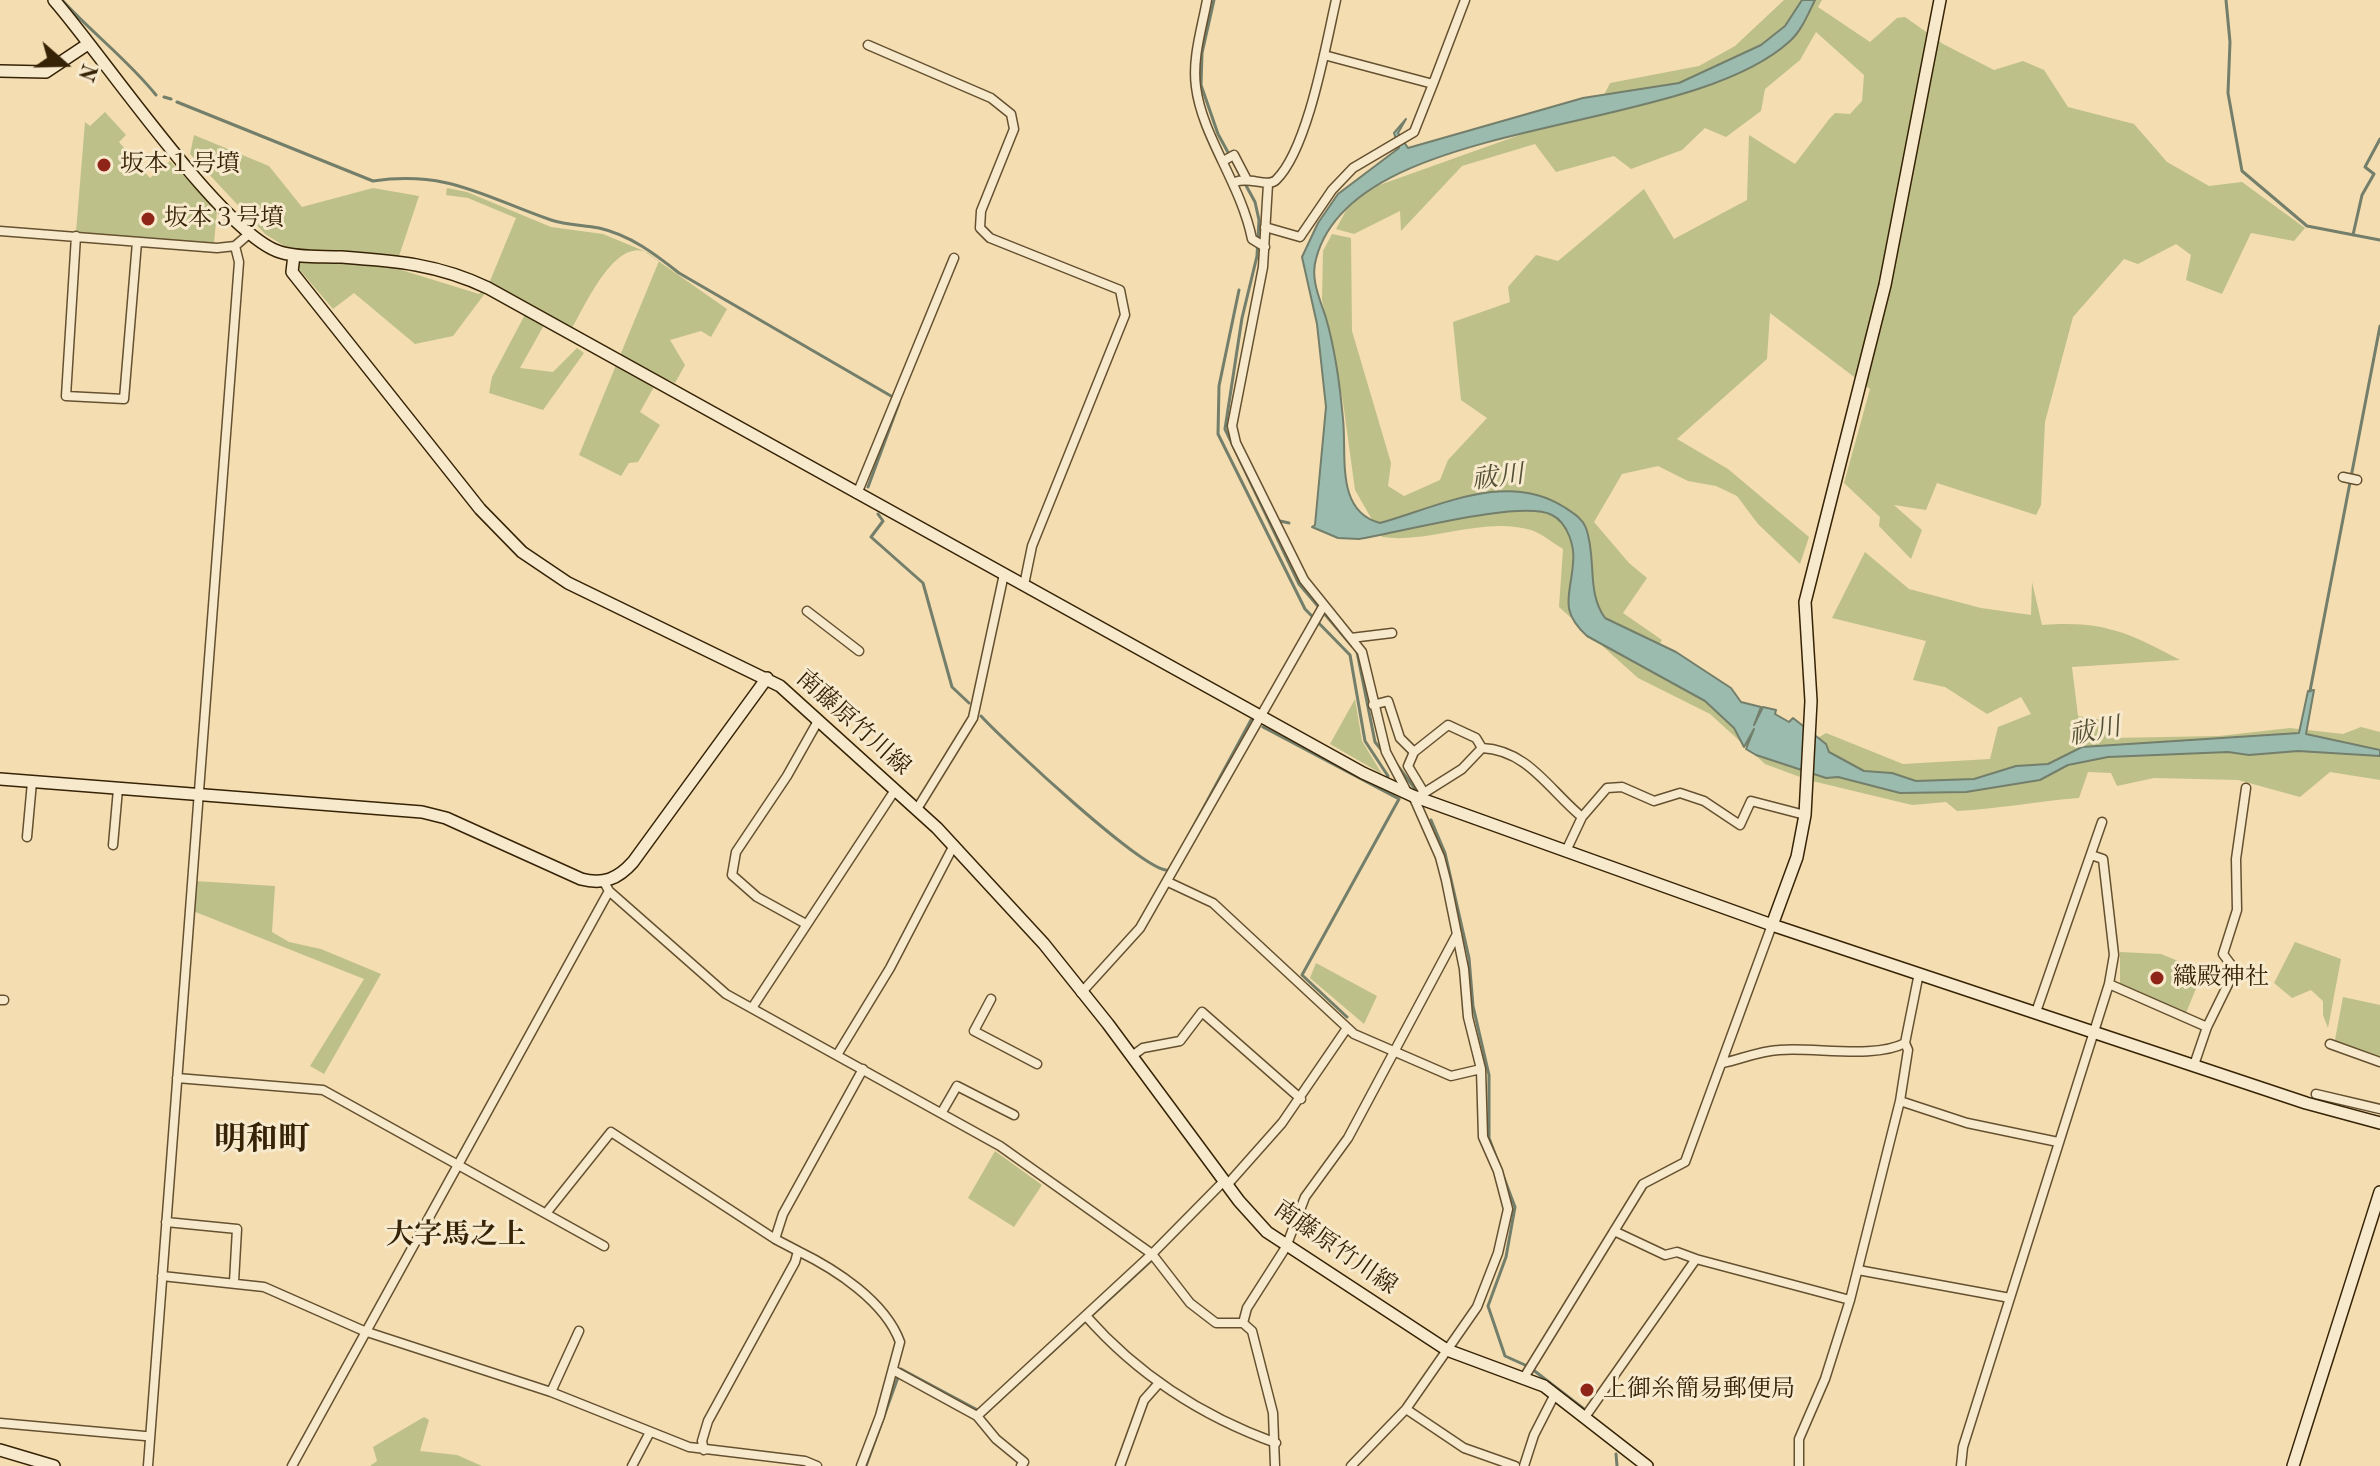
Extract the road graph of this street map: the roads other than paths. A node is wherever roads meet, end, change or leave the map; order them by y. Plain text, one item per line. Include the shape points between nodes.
1 (54, 0) edge
2 (1207, 0) edge
3 (1336, 0) edge
4 (1465, 0) edge
5 (1940, 0) edge
6 (88, 44) junction
7 (868, 45) dead end
8 (1324, 55) junction
9 (0, 71) edge
10 (1433, 84) junction
11 (1225, 160) junction
12 (1246, 178) junction
13 (1235, 182) junction
14 (1268, 184) junction
15 (1265, 227) junction
16 (0, 231) edge
17 (250, 233) junction
18 (76, 236) junction
19 (137, 242) junction
20 (235, 246) junction
21 (1265, 247) junction
22 (294, 255) junction
23 (954, 258) dead end
24 (2343, 477) dead end
25 (2357, 480) dead end
26 (857, 494) junction
27 (1004, 574) junction
28 (1024, 585) junction
29 (1322, 607) junction
30 (807, 611) dead end
31 (1392, 633) dead end
32 (1351, 638) junction
33 (859, 651) dead end
34 (767, 678) junction
35 (1373, 705) junction
36 (1260, 714) junction
37 (818, 721) junction
38 (1482, 748) junction
39 (1414, 752) junction
40 (0, 779) edge
41 (32, 782) junction
42 (2246, 788) dead end
43 (118, 789) junction
44 (895, 790) junction
45 (199, 795) junction
46 (1415, 795) junction
47 (917, 809) junction
48 (1805, 815) junction
49 (1582, 817) junction
50 (2102, 822) dead end
51 (27, 837) dead end
52 (113, 845) dead end
53 (954, 845) junction
54 (1566, 851) junction
55 (2091, 855) junction
56 (1168, 882) junction
57 (606, 886) junction
58 (806, 924) junction
59 (1772, 925) junction
60 (1458, 933) junction
61 (1919, 973) junction
62 (2109, 984) junction
63 (1081, 993) junction
64 (991, 999) dead end
65 (752, 1008) junction
66 (2036, 1012) junction
67 (2207, 1027) junction
68 (1347, 1028) junction
69 (2092, 1031) junction
70 (1905, 1043) junction
71 (2330, 1044) dead end
72 (1393, 1051) junction
73 (837, 1055) junction
74 (1132, 1056) junction
75 (2380, 1062) edge
76 (1723, 1063) junction
77 (1037, 1064) dead end
78 (2194, 1065) junction
79 (863, 1069) junction
80 (1481, 1069) junction
81 (177, 1078) junction
82 (2316, 1094) dead end
83 (1301, 1099) junction
84 (1900, 1101) junction
85 (2380, 1109) edge
86 (942, 1112) junction
87 (1014, 1115) dead end
88 (2380, 1123) edge
89 (2058, 1142) junction
90 (457, 1164) junction
91 (1225, 1183) junction
92 (2380, 1192) edge
93 (547, 1212) junction
94 (166, 1222) junction
95 (1614, 1231) junction
96 (775, 1239) junction
97 (604, 1246) dead end
98 (1286, 1247) junction
99 (798, 1251) junction
100 (1152, 1254) junction
101 (1696, 1259) junction
102 (1858, 1270) junction
103 (162, 1276) junction
104 (234, 1282) junction
105 (2010, 1298) junction
106 (1850, 1300) junction
107 (1088, 1318) junction
108 (1243, 1323) junction
109 (364, 1331) junction
110 (579, 1331) dead end
111 (1447, 1350) junction
112 (893, 1371) junction
113 (1525, 1376) junction
114 (1159, 1383) junction
115 (551, 1392) junction
116 (1555, 1394) junction
117 (1406, 1409) junction
118 (979, 1413) junction
119 (1585, 1417) junction
120 (0, 1423) edge
121 (650, 1432) junction
122 (145, 1436) dead end
123 (1276, 1443) junction
124 (0, 1450) edge
125 (704, 1450) junction
126 (1642, 1464) edge
127 (54, 1466) edge
128 (148, 1466) edge
129 (292, 1466) edge
130 (632, 1466) edge
131 (817, 1466) edge
132 (861, 1466) edge
133 (1021, 1466) edge
134 (1120, 1466) edge
135 (1275, 1466) edge
136 (1351, 1466) edge
137 (1515, 1466) edge
138 (1524, 1466) edge
139 (1799, 1466) edge
140 (1961, 1466) edge
141 (2293, 1466) edge

1 - 6 street
2 - 11 street via 1196,87
3 - 8 street
4 - 10 street
5 - 48 street via 1885,285 1805,602 1810,723
6 - 9 street via 46,72
6 - 17 street via 175,153
7 - 28 street via 991,98 1011,114 1014,129 981,211 980,228 990,238 1120,290 1125,304 1032,546
8 - 10 street
8 - 14 street via 1298,138 1275,182
10 - 15 street via 1414,132 1353,168 1300,237
11 - 12 street via 1234,155
11 - 13 street
12 - 13 street
12 - 14 street
13 - 21 street via 1252,239
14 - 15 street
15 - 21 street
16 - 18 street
17 - 20 street
17 - 22 street via 275,250
18 - 19 street
18 - 19 street via 66,396 124,399
19 - 20 street
20 - 45 street via 239,262
21 - 29 street via 1232,426 1285,543
22 - 26 street via 407,262 451,271
22 - 34 street, 南藤原竹川線 via 292,272 480,509 522,552 568,583
23 - 26 street
24 - 25 street
26 - 27 street
27 - 28 street
27 - 47 street via 973,718
28 - 36 street
29 - 32 street
29 - 36 street
30 - 33 street
31 - 32 street
32 - 35 street via 1365,659
34 - 37 street, 南藤原竹川線
34 - 57 street via 633,862
35 - 39 street via 1388,701 1400,738
35 - 46 street via 1390,765
36 - 46 street
36 - 56 street
37 - 44 street, 南藤原竹川線
37 - 58 street via 736,852 732,875 757,897
38 - 39 street via 1476,738 1448,725
38 - 46 street via 1462,769
38 - 49 street via 1502,749 1521,760
39 - 46 street via 1408,766
40 - 41 street
41 - 43 street
41 - 51 street
42 - 67 street via 2236,859 2237,910 2223,954 2235,970
43 - 45 street
43 - 52 street
44 - 47 street, 南藤原竹川線
44 - 58 street
45 - 57 street via 434,814
45 - 81 street
46 - 54 street
46 - 60 street via 1440,857
47 - 53 street, 南藤原竹川線
48 - 49 street via 1751,801 1740,825 1680,793 1654,801 1622,787 1607,788
48 - 59 street via 1797,857
49 - 54 street
50 - 55 street
53 - 63 street, 南藤原竹川線
53 - 73 street
54 - 59 street
55 - 62 street via 2103,859 2114,955
55 - 66 street
56 - 63 street via 1140,928
56 - 68 street via 1213,903
57 - 65 street via 716,985
57 - 90 street
58 - 65 street
59 - 61 street
59 - 76 street
60 - 72 street
60 - 80 street via 1468,1017
61 - 66 street
61 - 70 street
62 - 67 street
62 - 69 street
63 - 74 street, 南藤原竹川線
64 - 77 street via 974,1031
65 - 73 street
66 - 69 street
67 - 78 street
68 - 72 street
68 - 83 street
69 - 78 street
69 - 89 street
70 - 76 street via 1889,1051 1774,1050
70 - 84 street
71 - 75 street
72 - 80 street via 1451,1076
72 - 98 street via 1348,1138 1305,1197
73 - 79 street
74 - 83 street via 1143,1048 1180,1041 1202,1012
74 - 91 street, 南藤原竹川線
76 - 95 street via 1685,1162 1643,1184
78 - 88 street
79 - 86 street
79 - 96 street via 783,1214
80 - 111 street via 1483,1137 1508,1209 1477,1307
81 - 90 street via 323,1090
81 - 94 street
82 - 85 street
83 - 91 street
84 - 89 street via 1967,1123
84 - 102 street
86 - 87 street via 957,1086
86 - 100 street via 1000,1146
89 - 105 street
90 - 93 street
90 - 109 street
91 - 98 street, 南藤原竹川線
91 - 100 street
92 - 141 street
93 - 96 street via 611,1132
93 - 97 street
94 - 103 street
94 - 104 street via 237,1229
95 - 101 street via 1665,1255 1677,1252
95 - 113 street
96 - 99 street
98 - 108 street
98 - 111 street, 南藤原竹川線
99 - 112 street via 848,1282 895,1330 900,1342
99 - 125 street via 708,1421
100 - 107 street
100 - 108 street via 1190,1303 1216,1323
101 - 106 street
101 - 119 street
102 - 105 street
102 - 106 street
103 - 104 street
103 - 128 street
104 - 109 street via 264,1287
105 - 140 street
106 - 139 street via 1799,1439
107 - 114 street via 1122,1355
107 - 118 street
108 - 123 street via 1252,1331
109 - 115 street
109 - 129 street
110 - 115 street
111 - 113 street, 南藤原竹川線
111 - 117 street
112 - 118 street
112 - 132 street
113 - 116 street, 南藤原竹川線
114 - 123 street via 1203,1413
114 - 134 street via 1144,1400
115 - 121 street
116 - 119 street, 南藤原竹川線
116 - 138 street
117 - 136 street
117 - 137 street via 1464,1448
118 - 133 street via 996,1439 1024,1462
119 - 126 street, 南藤原竹川線
120 - 122 street
121 - 125 street
121 - 130 street
123 - 135 street
124 - 127 street
125 - 131 street

